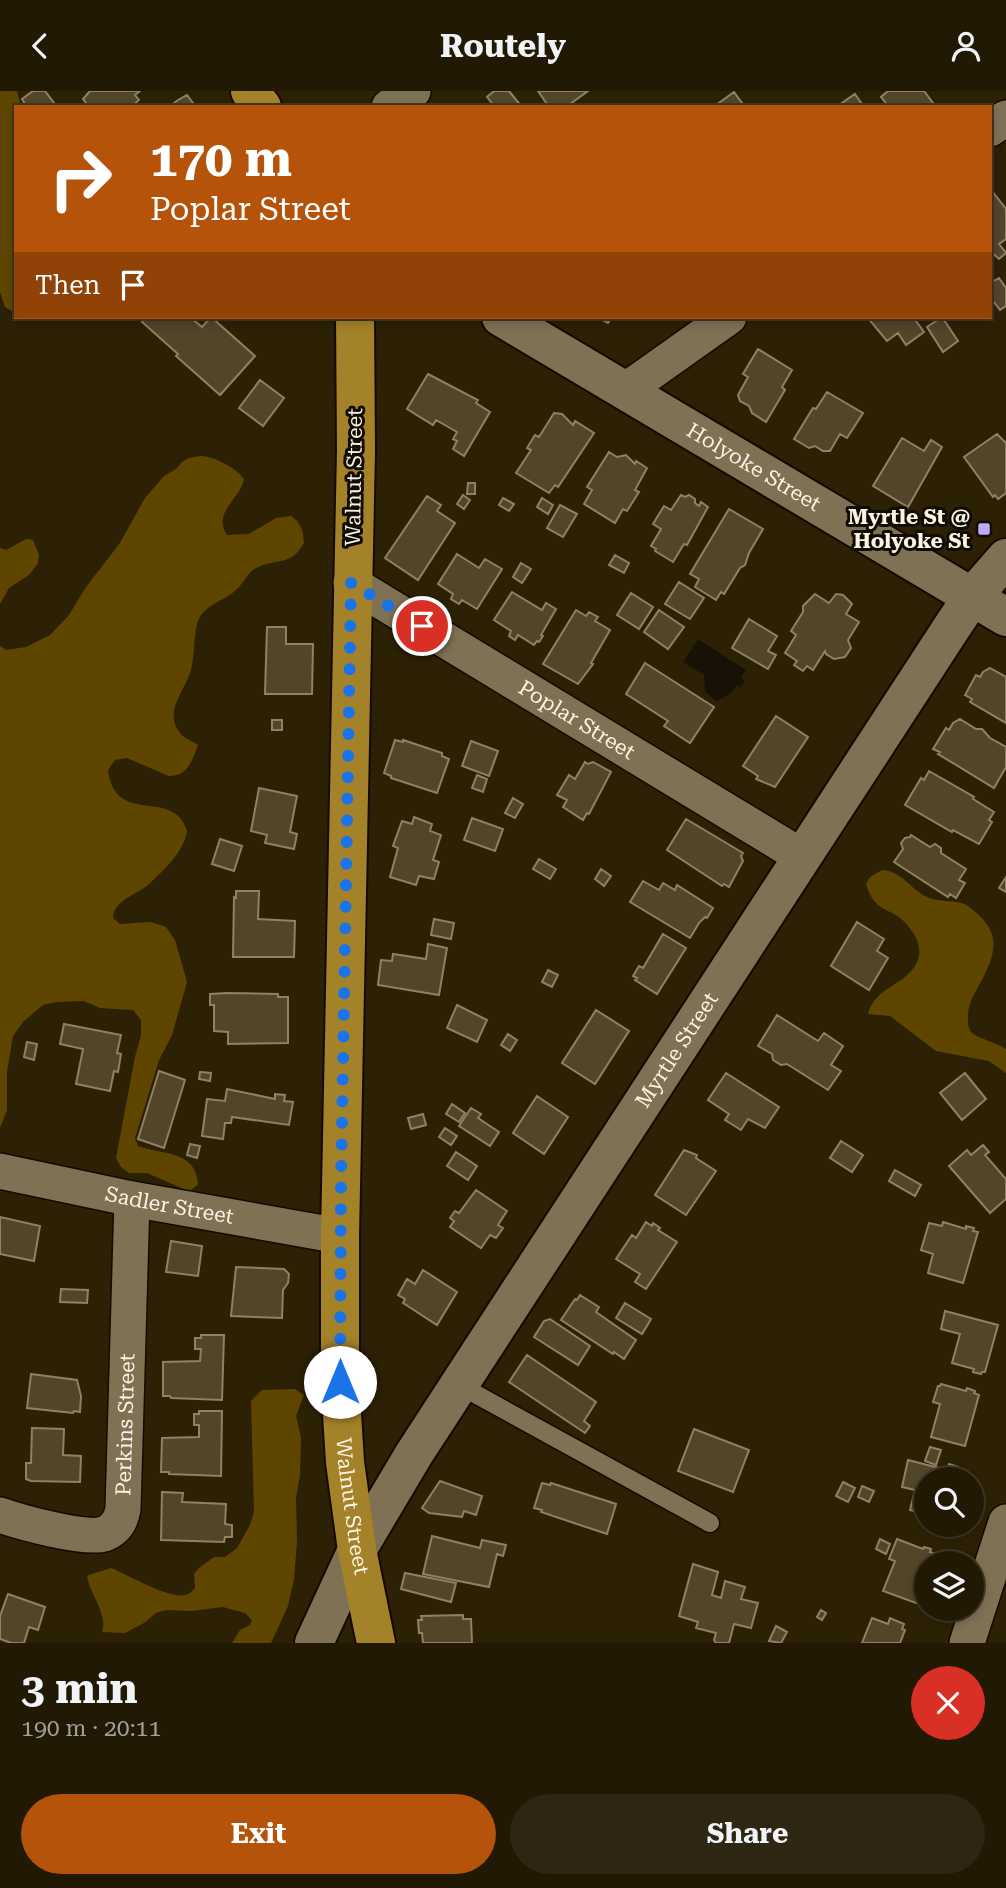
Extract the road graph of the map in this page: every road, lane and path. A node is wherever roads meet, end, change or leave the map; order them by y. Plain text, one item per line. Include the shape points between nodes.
1 (412, 91) edge
2 (392, 105) edge
3 (355, 319) edge
4 (504, 319) edge
5 (726, 319) edge
6 (626, 390) junction
7 (1006, 558) edge
8 (351, 583) junction
9 (972, 597) junction
10 (1006, 617) edge
11 (801, 856) junction
12 (0, 1171) edge
13 (132, 1199) junction
14 (340, 1236) junction
15 (459, 1385) junction
16 (0, 1515) edge
17 (1006, 1522) edge
18 (710, 1523) dead end
19 (358, 1550) junction
20 (314, 1643) edge
21 (376, 1643) edge
22 (967, 1643) edge

1 - 2 street
3 - 8 main road, Walnut Street
4 - 6 main road, Holyoke Street
5 - 6 street
6 - 9 main road, Holyoke Street
7 - 9 main road, Myrtle Street
8 - 11 street, Poplar Street
8 - 14 main road, Walnut Street
9 - 10 main road, Holyoke Street
9 - 11 main road, Myrtle Street
11 - 15 main road, Myrtle Street
12 - 13 street, Sadler Street
13 - 14 street, Sadler Street
13 - 16 street, Perkins Street via 120,1519 110,1531 96,1536
14 - 19 main road, Walnut Street via 342,1430
15 - 18 lane
15 - 19 main road, Myrtle Street
17 - 22 street
19 - 20 main road, Myrtle Street
19 - 21 main road, Walnut Street

